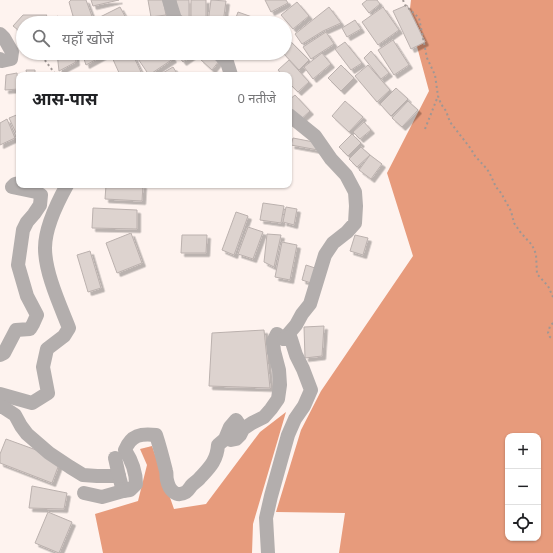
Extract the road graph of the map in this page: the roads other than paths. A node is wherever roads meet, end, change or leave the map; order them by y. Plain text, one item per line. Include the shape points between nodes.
1 (169, 0) edge
2 (174, 16) edge
3 (0, 34) edge
4 (0, 59) edge
5 (225, 60) edge
6 (231, 72) edge
7 (292, 117) edge
8 (21, 188) edge
9 (66, 188) edge
10 (284, 339) junction
11 (0, 355) edge
12 (0, 394) edge
13 (0, 408) edge
14 (115, 458) dead end
15 (119, 476) junction
16 (123, 491) junction
17 (84, 493) dead end
18 (268, 553) edge

1 - 2 street
3 - 4 street via 12,52 11,59
5 - 6 street
7 - 10 street via 316,136 331,159 346,175 355,192 356,206 355,223 333,243 325,255 310,304
8 - 11 street via 41,195 40,205 23,230 18,265 27,296 37,315 30,329 16,330 4,353
9 - 12 street via 52,218 45,248 50,275 69,328 64,336 47,349 43,367 48,393 32,403
10 - 16 street via 277,334 273,342 279,370 278,399 264,418 243,429 236,439 231,440 230,437 238,423 236,420 218,445 218,454 212,464 187,491 180,494 170,489 156,435 142,434 133,438 125,450 136,475 136,484 130,490
10 - 18 street via 291,339 311,390 288,435 271,496 266,518
13 - 15 street via 4,407 15,415 27,434 49,453 83,475
14 - 15 street
15 - 16 street
16 - 17 street via 102,497

